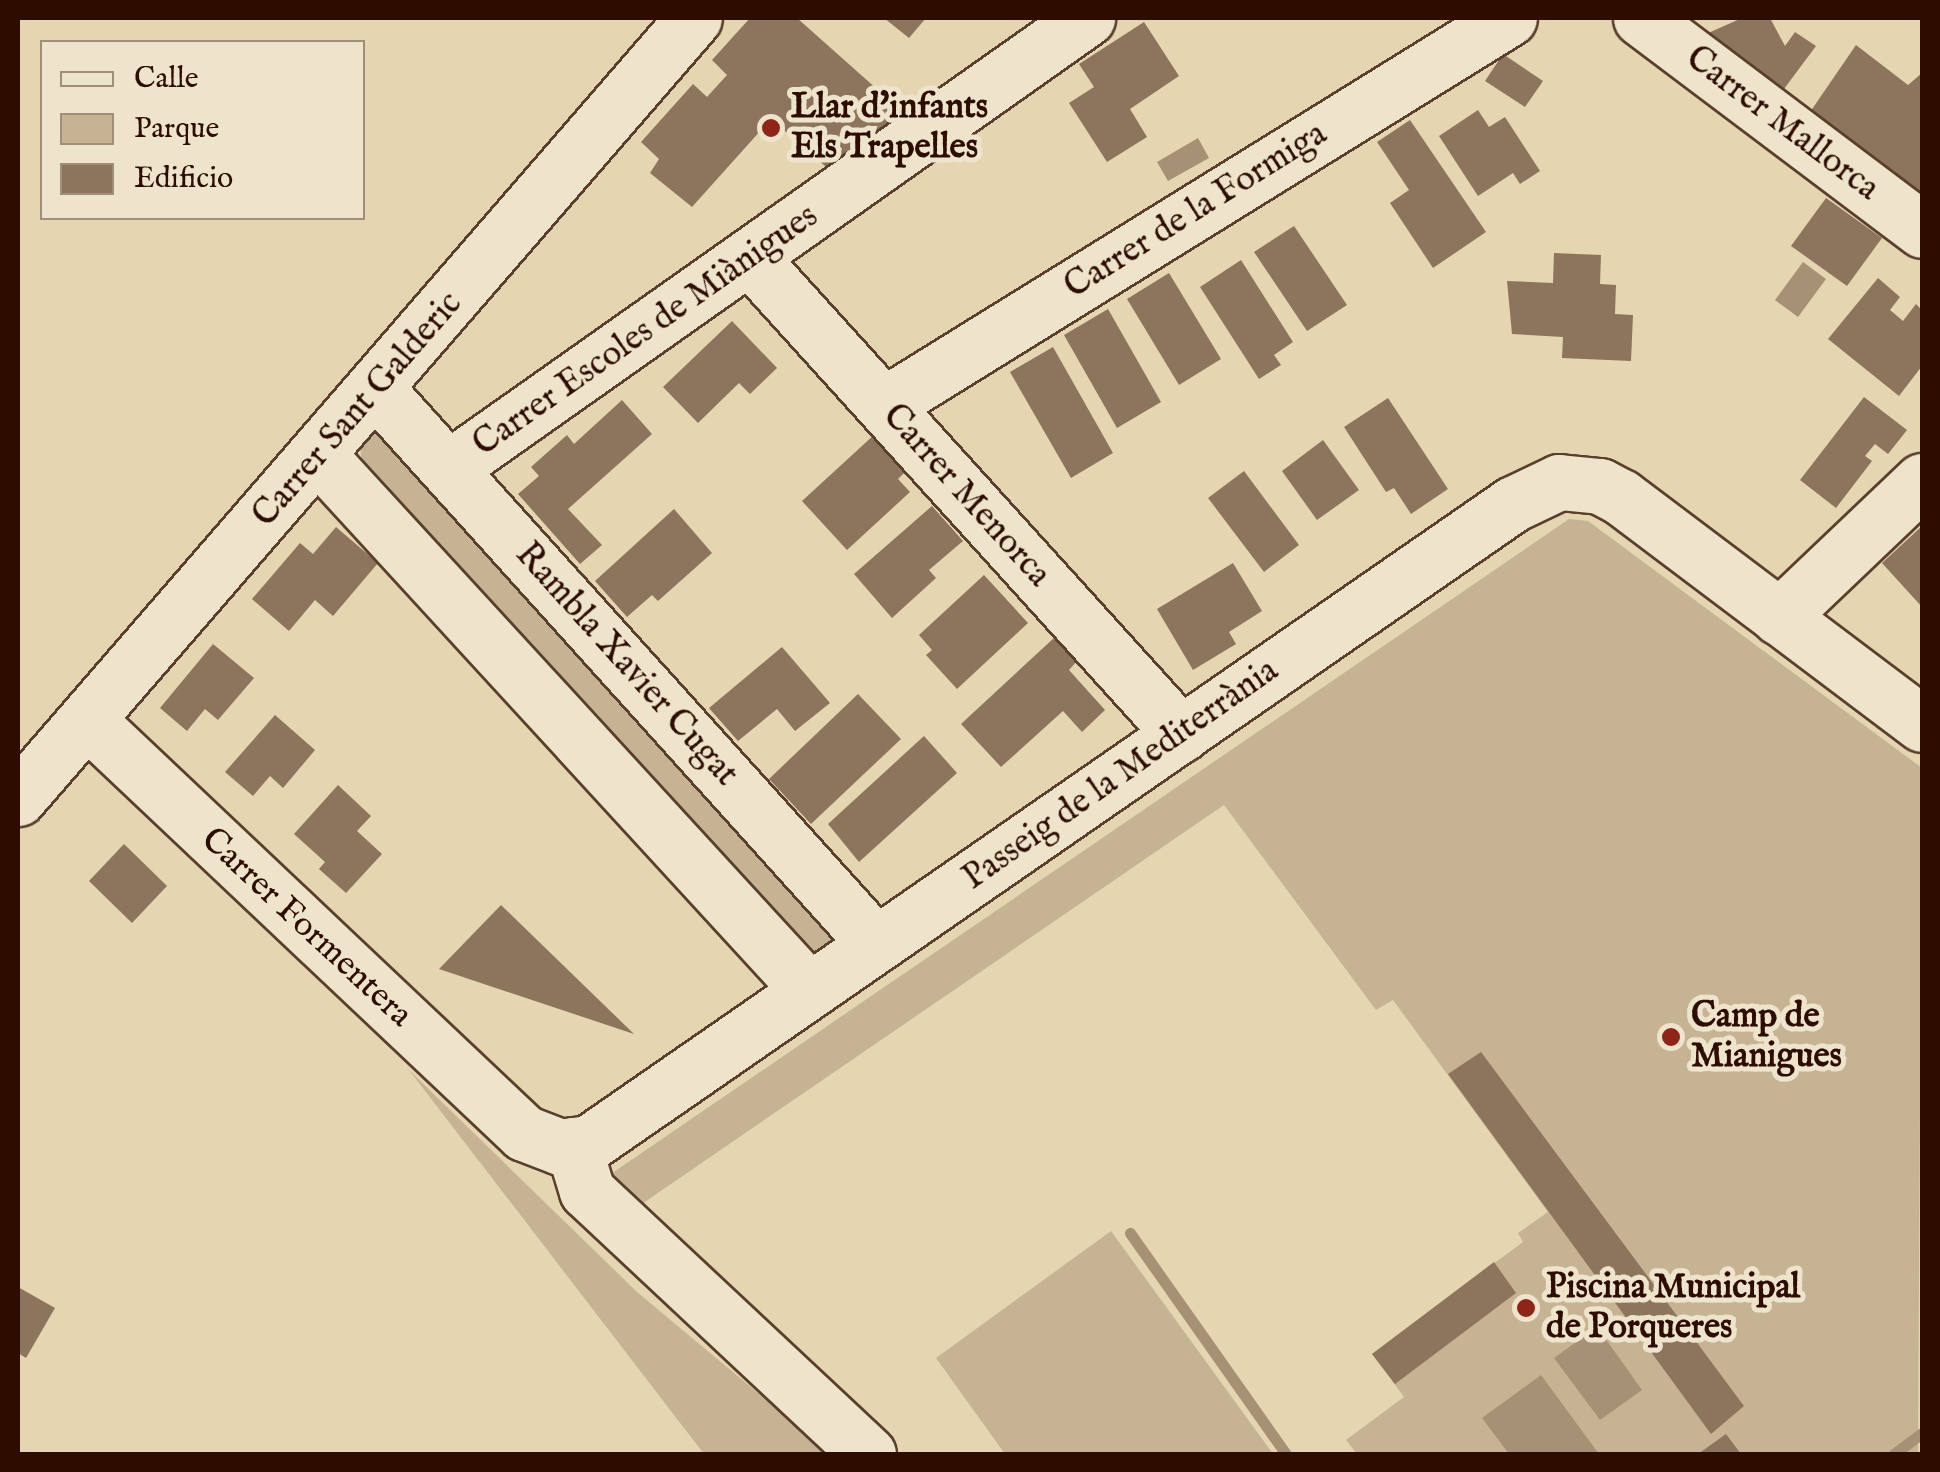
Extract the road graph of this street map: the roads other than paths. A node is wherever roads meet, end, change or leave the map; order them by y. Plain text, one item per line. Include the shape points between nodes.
1 (694, 18) edge
2 (1086, 18) edge
3 (1509, 18) edge
4 (1640, 18) edge
5 (1922, 230) edge
6 (751, 259) junction
7 (375, 388) junction
8 (884, 405) junction
9 (317, 454) junction
10 (449, 468) junction
11 (1922, 482) edge
12 (1779, 617) junction
13 (88, 721) junction
14 (1922, 724) edge
15 (1181, 734) junction
16 (18, 798) edge
17 (875, 943) junction
18 (808, 989) junction
19 (548, 1139) junction
20 (868, 1454) edge

1 - 7 street, Carrer Sant Galderic
2 - 6 street, Carrer Escoles de Miànigues
3 - 8 street, Carrer de la Formiga
4 - 5 street, Carrer Mallorca
6 - 8 street, Carrer Menorca
6 - 10 street, Carrer Escoles de Miànigues
7 - 9 street, Carrer Sant Galderic
7 - 10 street, Rambla Xavier Cugat
8 - 15 street, Carrer Menorca
9 - 13 street, Carrer Sant Galderic
9 - 18 street
10 - 17 street, Rambla Xavier Cugat
11 - 12 street
12 - 14 street
12 - 15 street, Passeig de la Mediterrània via 1622,497 1600,486 1559,482 1513,504
13 - 16 street, Carrer Sant Galderic
13 - 19 street, Carrer Formentera
15 - 17 street, Passeig de la Mediterrània
17 - 18 street, Passeig de la Mediterrània
18 - 19 street, Passeig de la Mediterrània via 589,1143
19 - 20 street via 587,1191

